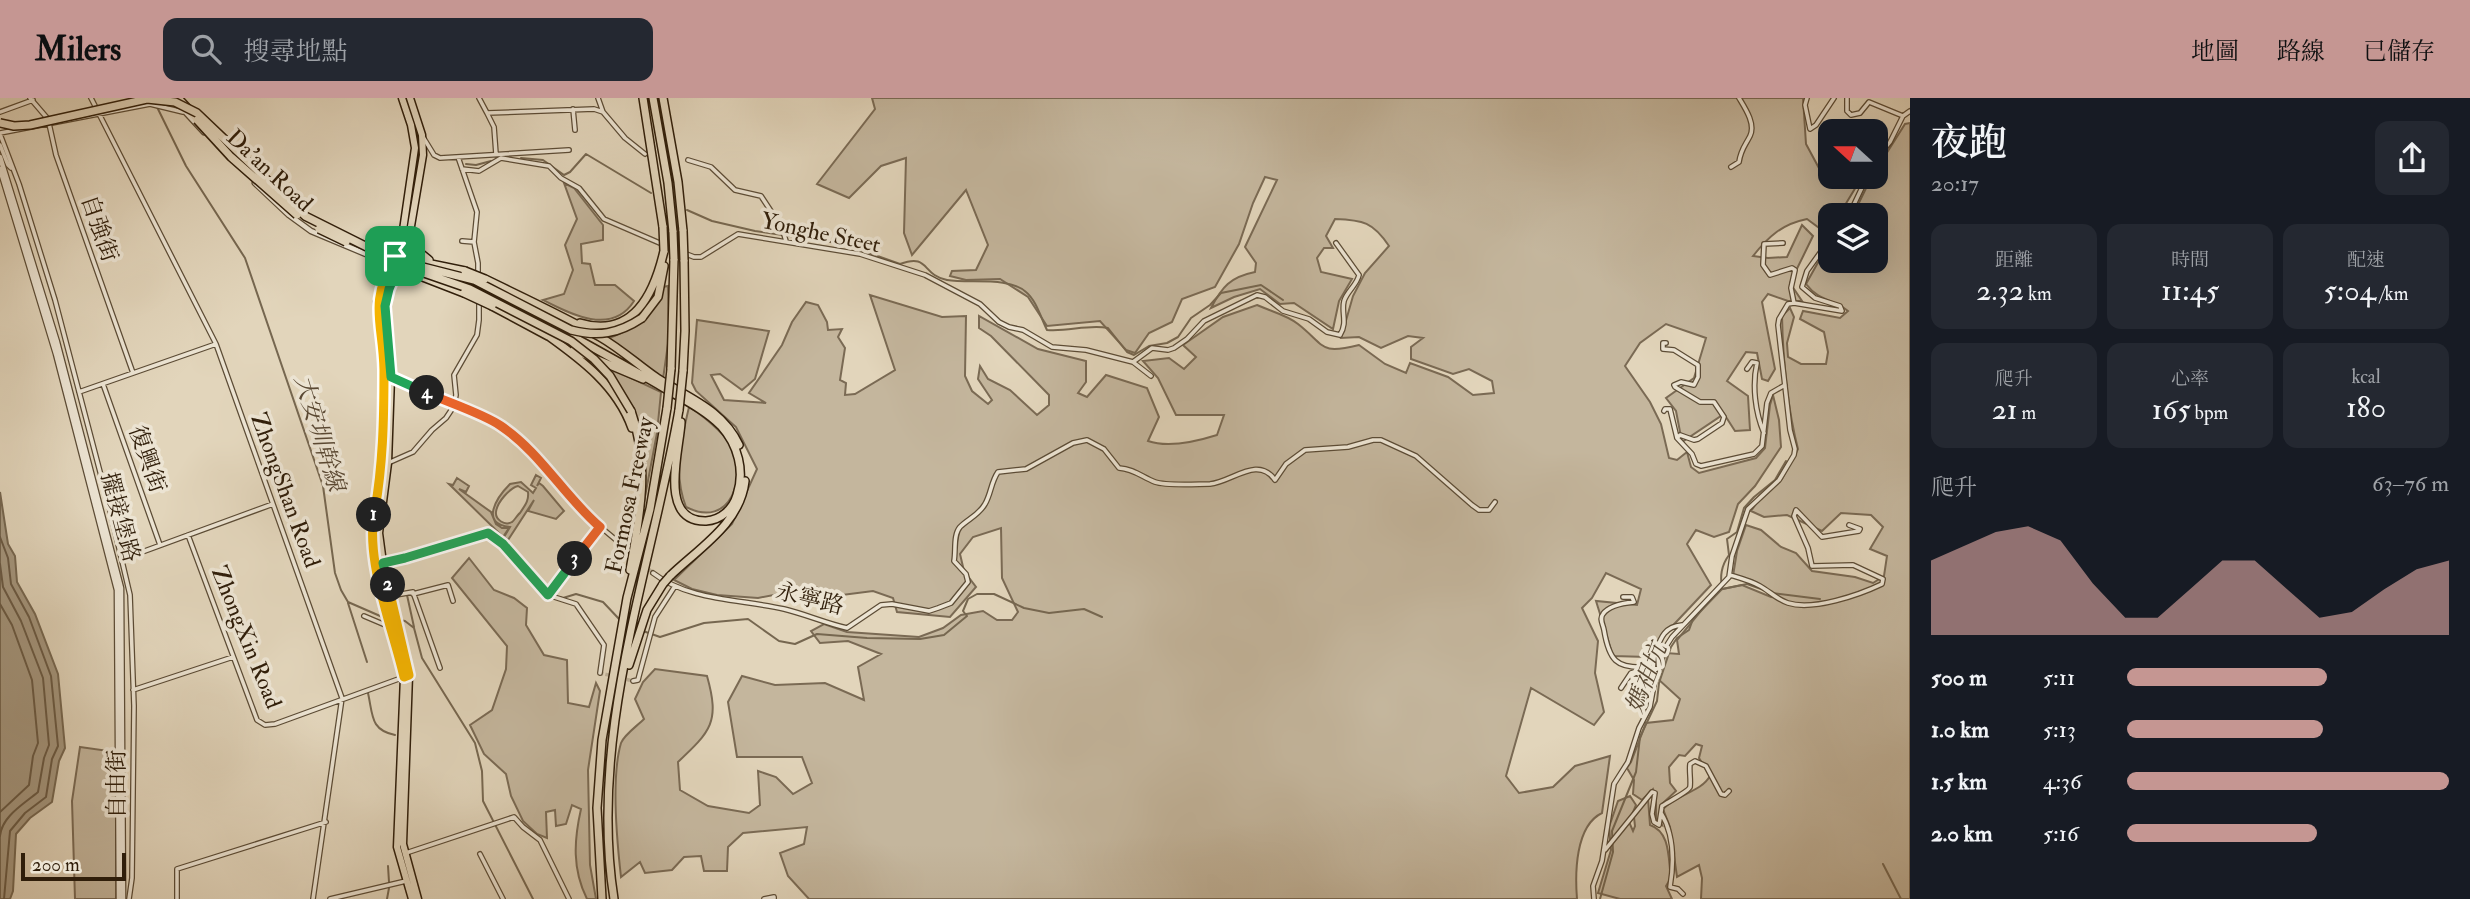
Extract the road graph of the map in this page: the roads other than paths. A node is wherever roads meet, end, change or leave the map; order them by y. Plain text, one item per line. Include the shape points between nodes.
1 (91, 98) edge
2 (139, 98) edge
3 (178, 98) edge
4 (402, 98) edge
5 (410, 98) edge
6 (478, 98) edge
7 (598, 98) edge
8 (643, 98) edge
9 (653, 98) edge
10 (663, 98) edge
11 (1739, 98) edge
12 (1807, 98) edge
13 (1834, 98) edge
14 (1847, 98) edge
15 (32, 99) edge
16 (97, 108) junction
17 (573, 109) junction
18 (183, 111) junction
19 (1910, 111) edge
20 (0, 112) edge
21 (603, 112) junction
22 (487, 113) junction
23 (100, 115) junction
24 (1903, 116) junction
25 (48, 119) junction
26 (415, 124) junction
27 (0, 125) edge
28 (49, 125) junction
29 (575, 130) dead end
30 (0, 134) edge
31 (422, 135) junction
32 (1888, 144) edge
33 (0, 145) edge
34 (569, 150) dead end
35 (645, 154) dead end
36 (496, 155) junction
37 (0, 157) edge
38 (458, 158) junction
39 (688, 160) dead end
40 (497, 161) junction
41 (1731, 167) dead end
42 (0, 169) edge
43 (13, 169) junction
44 (462, 169) junction
45 (291, 207) junction
46 (410, 232) junction
47 (785, 238) junction
48 (462, 241) dead end
49 (474, 242) junction
50 (1336, 243) dead end
51 (1783, 243) dead end
52 (664, 251) junction
53 (1818, 256) edge
54 (398, 257) junction
55 (433, 263) junction
56 (394, 266) junction
57 (422, 269) junction
58 (1794, 303) junction
59 (559, 316) junction
60 (547, 335) junction
61 (1665, 343) dead end
62 (216, 344) junction
63 (1133, 362) junction
64 (384, 368) junction
65 (1747, 369) dead end
66 (132, 373) junction
67 (1151, 376) dead end
68 (391, 377) junction
69 (657, 381) junction
70 (103, 384) junction
71 (1785, 384) junction
72 (78, 393) junction
73 (454, 406) junction
74 (679, 410) junction
75 (1664, 411) dead end
76 (1764, 435) junction
77 (1677, 438) junction
78 (388, 463) junction
79 (642, 485) junction
80 (1495, 502) dead end
81 (273, 504) junction
82 (1849, 525) dead end
83 (600, 527) junction
84 (188, 535) junction
85 (160, 545) junction
86 (628, 550) dead end
87 (122, 559) junction
88 (379, 564) junction
89 (653, 573) tunnel mouth
90 (1729, 576) junction
91 (670, 583) junction
92 (413, 594) junction
93 (548, 595) junction
94 (387, 596) junction
95 (1623, 597) dead end
96 (626, 598) junction
97 (453, 601) dead end
98 (363, 616) dead end
99 (394, 623) junction
100 (1685, 625) junction
101 (636, 628) junction
102 (233, 657) junction
103 (1647, 667) junction
104 (440, 668) dead end
105 (600, 673) dead end
106 (407, 676) junction
107 (633, 681) dead end
108 (1621, 688) dead end
109 (133, 690) junction
110 (342, 698) junction
111 (1729, 791) dead end
112 (1661, 813) junction
113 (326, 822) junction
114 (1604, 851) junction
115 (402, 854) junction
116 (480, 854) dead end
117 (409, 880) junction
118 (1683, 894) dead end
119 (121, 899) edge
120 (129, 899) edge
121 (177, 899) edge
122 (313, 899) edge
123 (330, 899) edge
124 (412, 899) edge
125 (418, 899) edge
126 (503, 899) edge
127 (569, 899) edge
128 (602, 899) edge
129 (614, 899) edge
130 (764, 899) edge
131 (774, 899) edge
132 (1594, 899) edge

1 - 16 street, ZhongShan Road
2 - 16 street
3 - 18 street
3 - 45 highway, bridge
3 - 54 street, Da'an Road via 297,206 326,225
4 - 26 main road
5 - 26 main road
6 - 22 street
7 - 21 street
8 - 52 highway, bridge
9 - 96 highway, Formosa Freeway, bridge via 673,232 671,369 650,509
10 - 74 highway, Formosa Freeway, bridge via 684,231 685,331
11 - 41 street via 1752,129 1739,162
12 - 13 street via 1810,130
14 - 24 street via 1851,116 1869,102
15 - 20 street
15 - 25 street, 自強街
16 - 23 street, ZhongShan Road
16 - 25 street
17 - 21 street
17 - 22 street
17 - 29 street
18 - 23 street via 150,104
18 - 56 street, Da'an Road via 301,224
19 - 24 street
21 - 35 street
22 - 36 street via 494,127
23 - 28 street
23 - 62 street, ZhongShan Road
24 - 32 street
25 - 28 street, 自強街
25 - 28 street via 0,133
26 - 31 main road
26 - 54 main road
27 - 45 highway, bridge via 24,128 148,102 169,104 194,117 231,157
28 - 66 street, 自強街
30 - 43 street
31 - 38 street via 436,156
31 - 46 main road
33 - 43 street
34 - 36 street
36 - 38 street
36 - 40 street
37 - 119 street, 擺接堡路 via 57,342 121,587
38 - 44 street
39 - 47 street via 711,167 735,190 761,196
40 - 44 street, Yonghe Steet via 479,171
40 - 47 street, Yonghe Steet via 549,166 579,188 604,219 694,257 738,234
42 - 119 street, 擺接堡路 via 56,354 117,590
43 - 72 street, 自由街 via 55,300
44 - 49 street via 477,212
45 - 57 highway, bridge via 331,235
46 - 54 main road
46 - 55 highway via 418,251
47 - 63 street, Yonghe Steet via 860,254 925,275 980,304 999,322 1052,347
48 - 49 street
49 - 73 street via 480,320 454,375
50 - 63 street via 1359,272 1345,298 1346,321 1340,335 1257,295 1203,321 1174,348 1152,348
51 - 58 street via 1764,244 1763,265 1770,275 1795,270
52 - 57 highway, bridge via 658,297 642,318 609,334 571,330 474,280
52 - 59 highway via 651,293 634,314 601,326
53 - 58 street via 1802,287 1842,311
54 - 55 highway
54 - 56 main road
55 - 59 highway, bridge via 485,279
56 - 60 highway, bridge via 464,293
56 - 64 main road via 377,302
56 - 68 main road via 385,306
57 - 69 highway, bridge via 523,310
57 - 79 highway, bridge via 571,341 594,359 631,411 642,450
58 - 71 street via 1788,304 1779,319
59 - 69 highway via 602,338
60 - 69 highway via 588,357
60 - 79 highway via 585,364 615,396 636,439
61 - 77 street via 1663,349 1674,350 1699,369 1693,385 1681,382 1675,387 1700,402 1714,402 1724,417 1698,439
62 - 66 street
62 - 81 street, ZhongShan Road
63 - 67 street
64 - 68 street
64 - 88 main road via 382,465 372,530
65 - 76 street via 1757,363 1753,382
66 - 70 street
68 - 73 street
68 - 78 main road
69 - 74 highway via 705,412 736,449 741,473 738,494 728,511 713,520 695,519 677,502 674,475
69 - 91 highway via 690,395 725,423 738,443 746,474 734,513
70 - 72 street
70 - 85 street, 復興街
71 - 76 street via 1771,393
71 - 90 street via 1794,455 1779,480 1748,509
72 - 87 street, 自由街
73 - 78 street via 413,452
73 - 83 street via 504,428
74 - 101 highway, Formosa Freeway
75 - 77 street via 1670,409
76 - 77 street via 1754,454 1701,466
78 - 88 main road via 379,523
79 - 96 highway
80 - 91 street, 永寧路 via 1489,510 1479,510 1416,456 1381,440 1305,450 1286,464 1275,480 1264,469 1212,484 1179,485 1155,482 1133,469 1119,468 1104,449 1087,440 1026,469 998,472 986,502 956,536 954,561 968,582 951,603 938,608 881,605 847,628 787,610 697,594
81 - 84 street
81 - 110 street, ZhongShan Road
82 - 90 street via 1860,529 1822,537 1796,510 1794,516 1812,566 1853,565 1880,576 1882,584 1831,603 1799,605
83 - 86 street
83 - 93 street
84 - 85 street
84 - 102 street, ZhongXin Road
85 - 87 street
87 - 109 street, 自由街 via 130,595
88 - 93 street via 488,533
88 - 94 main road
89 - 91 street, 永寧路
90 - 100 street
91 - 101 highway
91 - 107 street via 655,617 638,680
92 - 94 street
92 - 97 street via 448,585
92 - 104 street
93 - 105 street via 576,604 604,645
94 - 99 main road
95 - 103 street via 1632,597 1634,602 1603,613 1605,638 1616,662 1628,668
96 - 128 highway, Formosa Freeway via 598,778
98 - 99 street
99 - 106 main road
100 - 103 street via 1675,626 1658,641
100 - 114 street via 1665,648 1650,707 1614,784
101 - 129 highway via 613,741 609,811
102 - 109 street
102 - 110 street, ZhongXin Road via 257,720 265,725
103 - 108 street via 1631,673
106 - 110 street, ZhongXin Road
106 - 115 main road
109 - 120 street, 自由街
110 - 113 street, ZhongShan Road
111 - 112 street via 1721,794 1706,766 1695,761 1689,767 1690,788 1662,806
112 - 114 street via 1657,825 1652,792
112 - 118 street via 1674,850 1671,887
113 - 121 street via 177,869
113 - 122 street, ZhongShan Road
114 - 132 street via 1593,886
115 - 117 main road
115 - 127 street via 514,817 536,836
116 - 126 street
117 - 123 street
117 - 124 main road
117 - 125 main road
130 - 131 street

